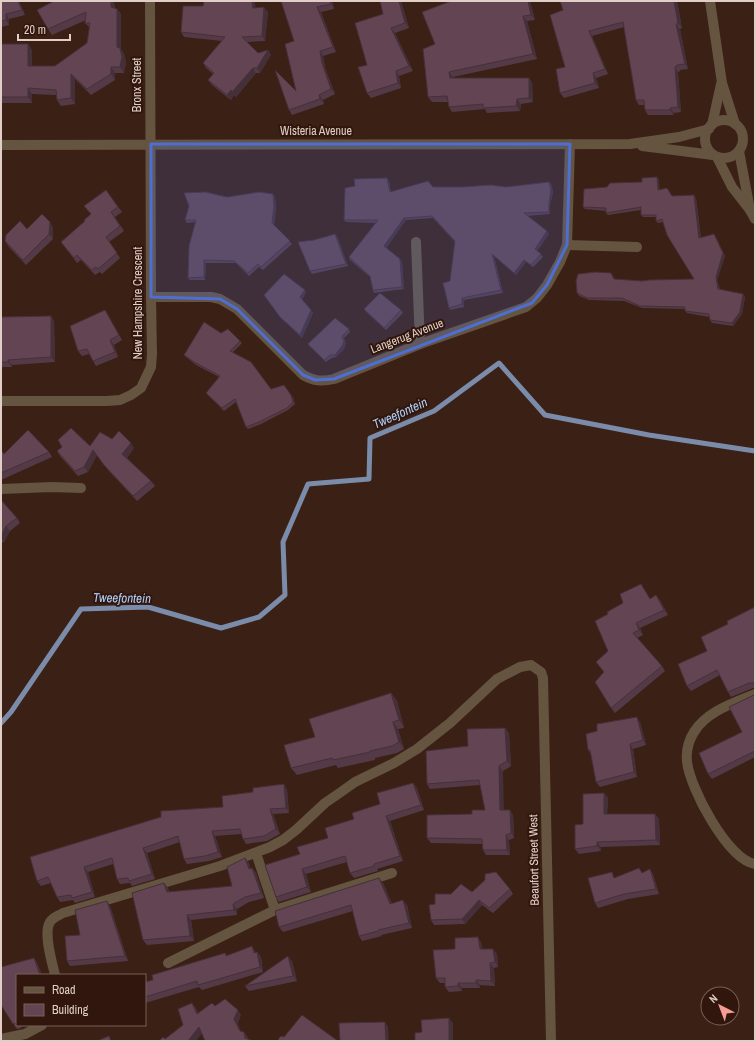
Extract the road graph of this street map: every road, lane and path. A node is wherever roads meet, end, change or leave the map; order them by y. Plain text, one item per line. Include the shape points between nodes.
1 (150, 1) edge
2 (710, 1) edge
3 (722, 83) junction
4 (735, 124) junction
5 (711, 127) junction
6 (150, 144) junction
7 (570, 144) junction
8 (630, 144) junction
9 (1, 145) edge
10 (739, 151) junction
11 (715, 156) junction
12 (753, 215) edge
13 (416, 242) dead end
14 (567, 245) junction
15 (638, 246) dead end
16 (150, 297) junction
17 (420, 344) junction
18 (1, 401) edge
19 (81, 488) dead end
20 (1, 489) edge
21 (755, 694) edge
22 (256, 853) junction
23 (755, 864) edge
24 (392, 873) dead end
25 (275, 910) junction
26 (168, 963) dead end
27 (55, 974) edge
28 (40, 1026) edge
29 (1, 1039) edge
30 (551, 1041) edge

1 - 6 street, Bronx Street
2 - 3 street
3 - 4 street
3 - 5 street
4 - 5 street via 724,120
4 - 10 street via 742,134 742,146
5 - 8 street, Wisteria Avenue via 679,137
5 - 11 street via 706,143
6 - 7 street, Wisteria Avenue
6 - 9 street, Wisteria Avenue
6 - 16 street, New Hampshire Crescent
7 - 8 street, Wisteria Avenue
7 - 14 street, Langerug Avenue
8 - 11 street, Wisteria Avenue
10 - 11 street via 729,158
10 - 12 street
11 - 12 street via 739,198
13 - 17 street
14 - 15 street
14 - 17 street, Langerug Avenue via 547,284 532,303
16 - 17 street, Langerug Avenue via 211,297 224,301 237,310 297,370 315,380 334,379
16 - 18 street, New Hampshire Crescent via 150,367 141,388 131,395 120,400 107,401
19 - 20 street
21 - 23 street via 713,713 691,738 686,755 697,794 720,835 739,856
22 - 25 street
22 - 27 street via 63,913 54,918 49,923 47,936
22 - 30 street, Beaufort Street West via 283,840 325,803 355,782 417,749 450,723 497,679 520,667 531,665 543,678
24 - 25 street
25 - 26 street
28 - 29 street via 25,1034

